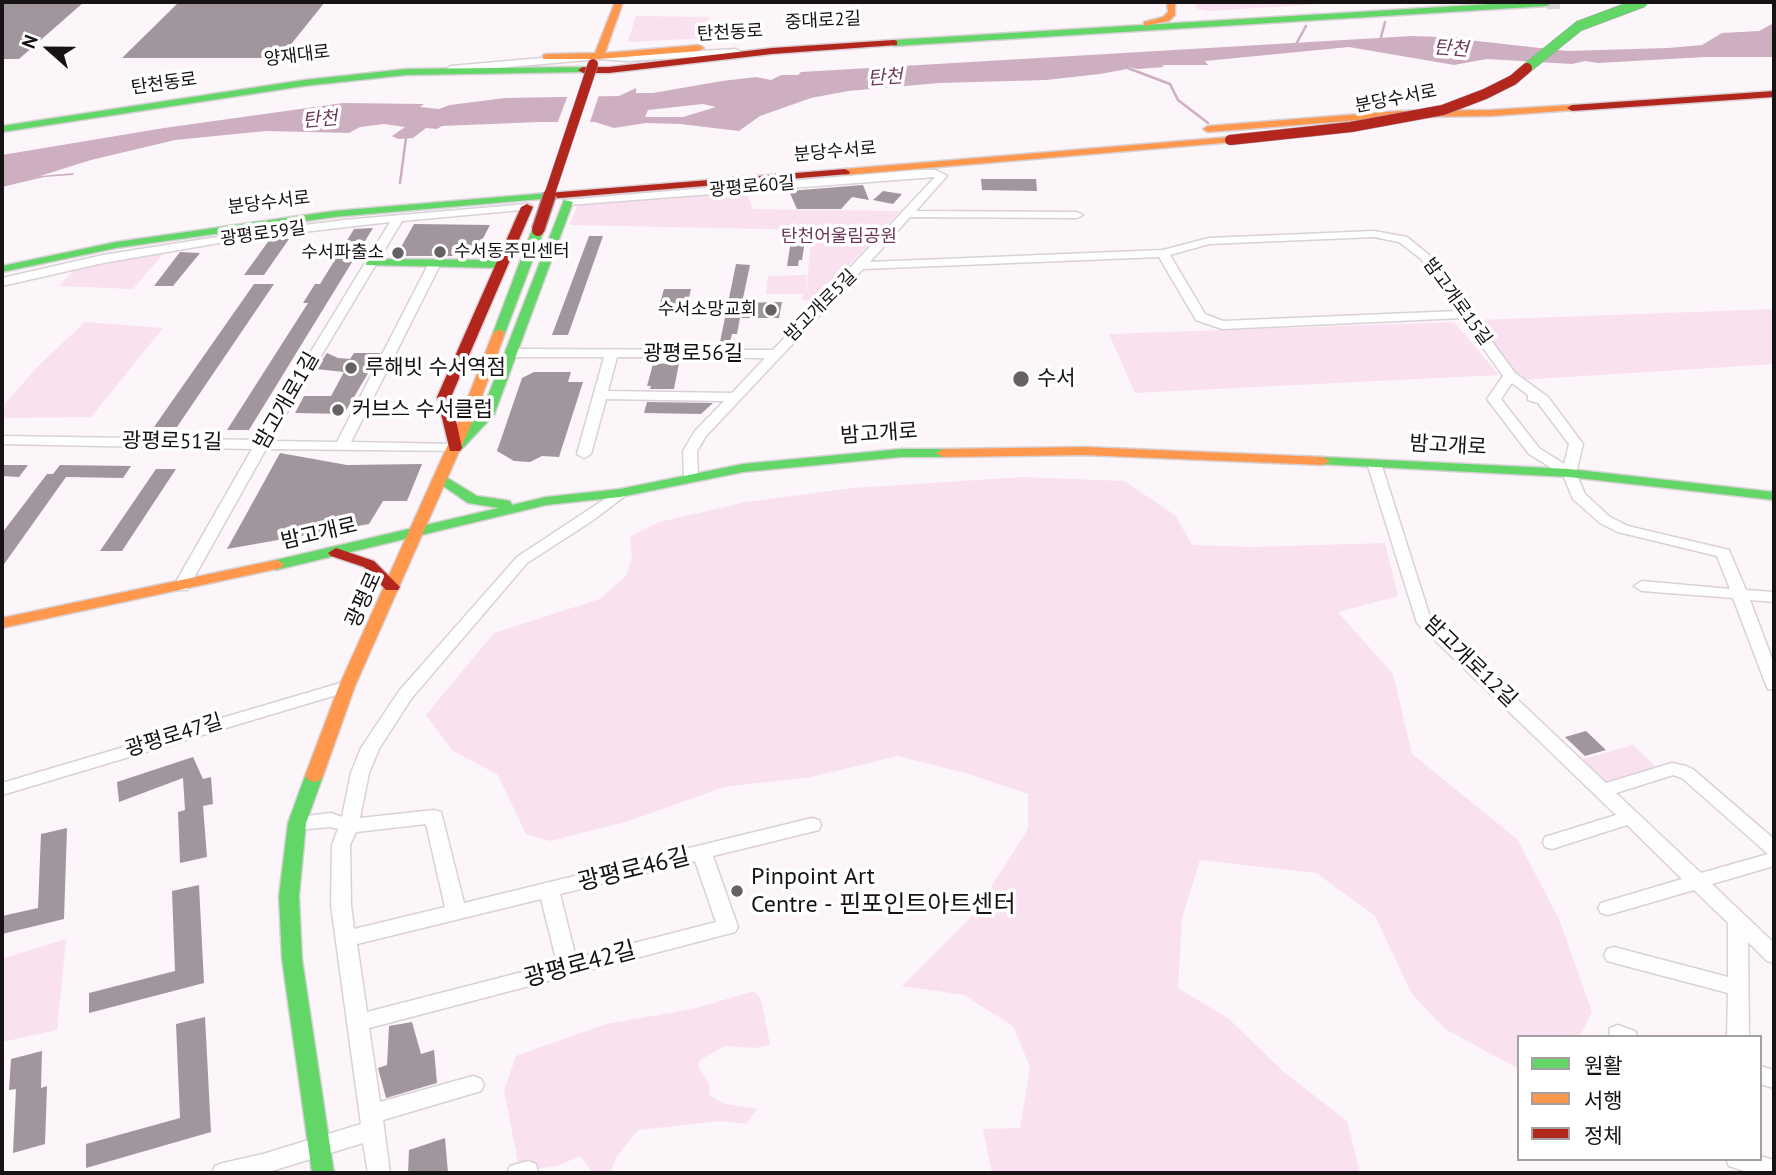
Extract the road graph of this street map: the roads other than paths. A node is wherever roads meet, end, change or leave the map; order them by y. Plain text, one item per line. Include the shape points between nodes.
1 (619, 2) edge
2 (1461, 2) edge
3 (1617, 2) edge
4 (1643, 2) edge
5 (1547, 3) edge
6 (1172, 8) edge
7 (1235, 24) junction
8 (772, 51) junction
9 (638, 54) junction
10 (596, 60) junction
11 (406, 72) junction
12 (1774, 94) edge
13 (2, 120) edge
14 (2, 129) edge
15 (1229, 140) junction
16 (993, 151) junction
17 (936, 173) joint
18 (568, 202) joint
19 (527, 207) joint
20 (908, 214) junction
21 (1077, 215) dead end
22 (398, 218) junction
23 (560, 223) junction
24 (516, 229) junction
25 (1163, 253) junction
26 (2, 261) edge
27 (370, 263) junction
28 (435, 263) junction
29 (500, 264) junction
30 (860, 266) junction
31 (2, 269) edge
32 (2, 282) edge
33 (1466, 314) junction
34 (513, 353) junction
35 (611, 354) junction
36 (774, 354) junction
37 (1507, 381) junction
38 (600, 395) junction
39 (734, 397) junction
40 (2, 440) edge
41 (262, 443) junction
42 (342, 445) junction
43 (455, 448) junction
44 (584, 454) dead end
45 (1374, 463) junction
46 (1569, 473) junction
47 (691, 477) junction
48 (442, 478) junction
49 (620, 493) junction
50 (1774, 496) edge
51 (523, 506) junction
52 (416, 531) junction
53 (335, 553) junction
54 (1642, 586) dead end
55 (181, 587) junction
56 (393, 587) junction
57 (1737, 594) junction
58 (1774, 597) edge
59 (2, 624) edge
60 (1767, 648) edge
61 (1774, 685) edge
62 (347, 686) junction
63 (2, 789) edge
64 (1603, 791) junction
65 (1630, 817) junction
66 (297, 822) junction
67 (812, 825) dead end
68 (349, 826) junction
69 (1552, 842) dead end
70 (1774, 849) edge
71 (702, 853) junction
72 (1774, 859) edge
73 (1698, 882) junction
74 (549, 891) junction
75 (1608, 908) dead end
76 (456, 912) junction
77 (1738, 918) junction
78 (346, 939) junction
79 (1771, 949) edge
80 (1614, 955) dead end
81 (568, 968) junction
82 (1739, 988) junction
83 (357, 1023) junction
84 (1738, 1035) edge
85 (473, 1085) dead end
86 (373, 1122) junction
87 (320, 1148) junction
88 (1744, 1161) edge
89 (1774, 1170) edge
90 (223, 1173) edge
91 (323, 1173) edge
92 (379, 1173) edge

1 - 10 main road, 광평로
2 - 7 main road via 1288,13
3 - 15 main road, 분당수서로 via 1570,21 1498,77 1451,99 1360,120
4 - 15 main road, 분당수서로, bridge via 1579,26 1513,80 1444,110 1350,127
5 - 7 main road, 탄천동로
6 - 9 main road, 중대로2길 via 1166,19 1151,23
7 - 8 main road, 탄천동로
8 - 9 street, 탄천동로
8 - 11 main road via 609,70
9 - 10 main road, 중대로2길
10 - 11 street, 탄천동로
10 - 13 main road, 양재대로 via 415,63
10 - 43 main road, 광평로, bridge via 538,230
11 - 14 main road, 탄천동로
12 - 15 main road via 1475,117 1355,134
12 - 16 main road via 1491,113 1399,114
15 - 16 main road, 분당수서로
15 - 31 main road, 분당수서로 via 334,214 116,245
16 - 26 main road, 분당수서로 via 359,205 218,223
17 - 18 street, 광평로60길
17 - 20 street, 밤고개로5길 via 941,179
18 - 23 main road
19 - 22 street, 광평로59길
19 - 24 main road
20 - 21 street
20 - 30 street, 밤고개로5길
22 - 27 street, 밤고개로1길
22 - 32 street, 광평로59길 via 242,236
23 - 24 main road via 535,217
23 - 34 main road
24 - 29 main road
25 - 30 street
25 - 33 street, 밤고개로15길 via 1203,242 1384,235 1403,239 1418,250
25 - 33 street via 1200,317 1222,325
27 - 28 main road
27 - 41 street, 밤고개로1길
28 - 29 main road
28 - 42 street
29 - 43 main road via 444,397
30 - 36 street, 밤고개로5길
33 - 37 street, 밤고개로15길
34 - 35 street, 광평로56길
34 - 43 main road via 487,415
35 - 36 street, 광평로56길
35 - 38 street, 광평로56길
36 - 39 street, 밤고개로5길
37 - 46 street via 1543,400 1576,444
37 - 46 street via 1494,399 1534,451
38 - 39 street
38 - 44 street, 광평로56길
39 - 47 street, 밤고개로5길 via 690,451
40 - 41 street, 광평로51길
41 - 42 street, 광평로51길
41 - 55 street, 밤고개로1길
42 - 43 street, 광평로51길
43 - 48 main road, 광평로
45 - 46 main road, 밤고개로
45 - 47 main road, 밤고개로 via 1084,451 948,451 794,462
45 - 64 street, 밤고개로12길 via 1423,619
46 - 50 main road, 밤고개로
46 - 57 street via 1578,496 1612,525 1724,553
47 - 49 main road, 밤고개로
48 - 51 main road via 473,499
48 - 52 main road, 광평로
49 - 51 main road, 밤고개로
49 - 68 street via 522,559 405,695 370,748
51 - 52 main road, 밤고개로
52 - 53 main road, 밤고개로
52 - 56 main road, 광평로
53 - 55 main road, 밤고개로
53 - 56 main road via 369,564
54 - 57 street
55 - 59 main road, 밤고개로
56 - 62 main road, 광평로
57 - 58 street
57 - 60 street
60 - 61 street
62 - 63 street, 광평로47길
62 - 66 main road, 광평로
64 - 65 street, 밤고개로12길
64 - 70 street via 1680,770
65 - 69 street
65 - 73 street, 밤고개로12길
66 - 68 street via 331,820
66 - 87 main road, 광평로 via 289,896 292,959
67 - 71 street, 광평로46길
68 - 76 street via 435,817
68 - 78 street via 341,845
71 - 74 street, 광평로46길
71 - 81 street, 광평로42길 via 727,927
72 - 73 street
73 - 75 street
73 - 77 street, 밤고개로12길
74 - 76 street, 광평로46길
74 - 81 street
76 - 78 street, 광평로46길
77 - 79 street, 밤고개로12길
77 - 82 street
78 - 83 street
80 - 82 street
81 - 83 street, 광평로42길
82 - 84 street
83 - 86 street
85 - 86 street
86 - 87 street
86 - 92 street
87 - 90 street
87 - 91 main road, 광평로
88 - 89 street

